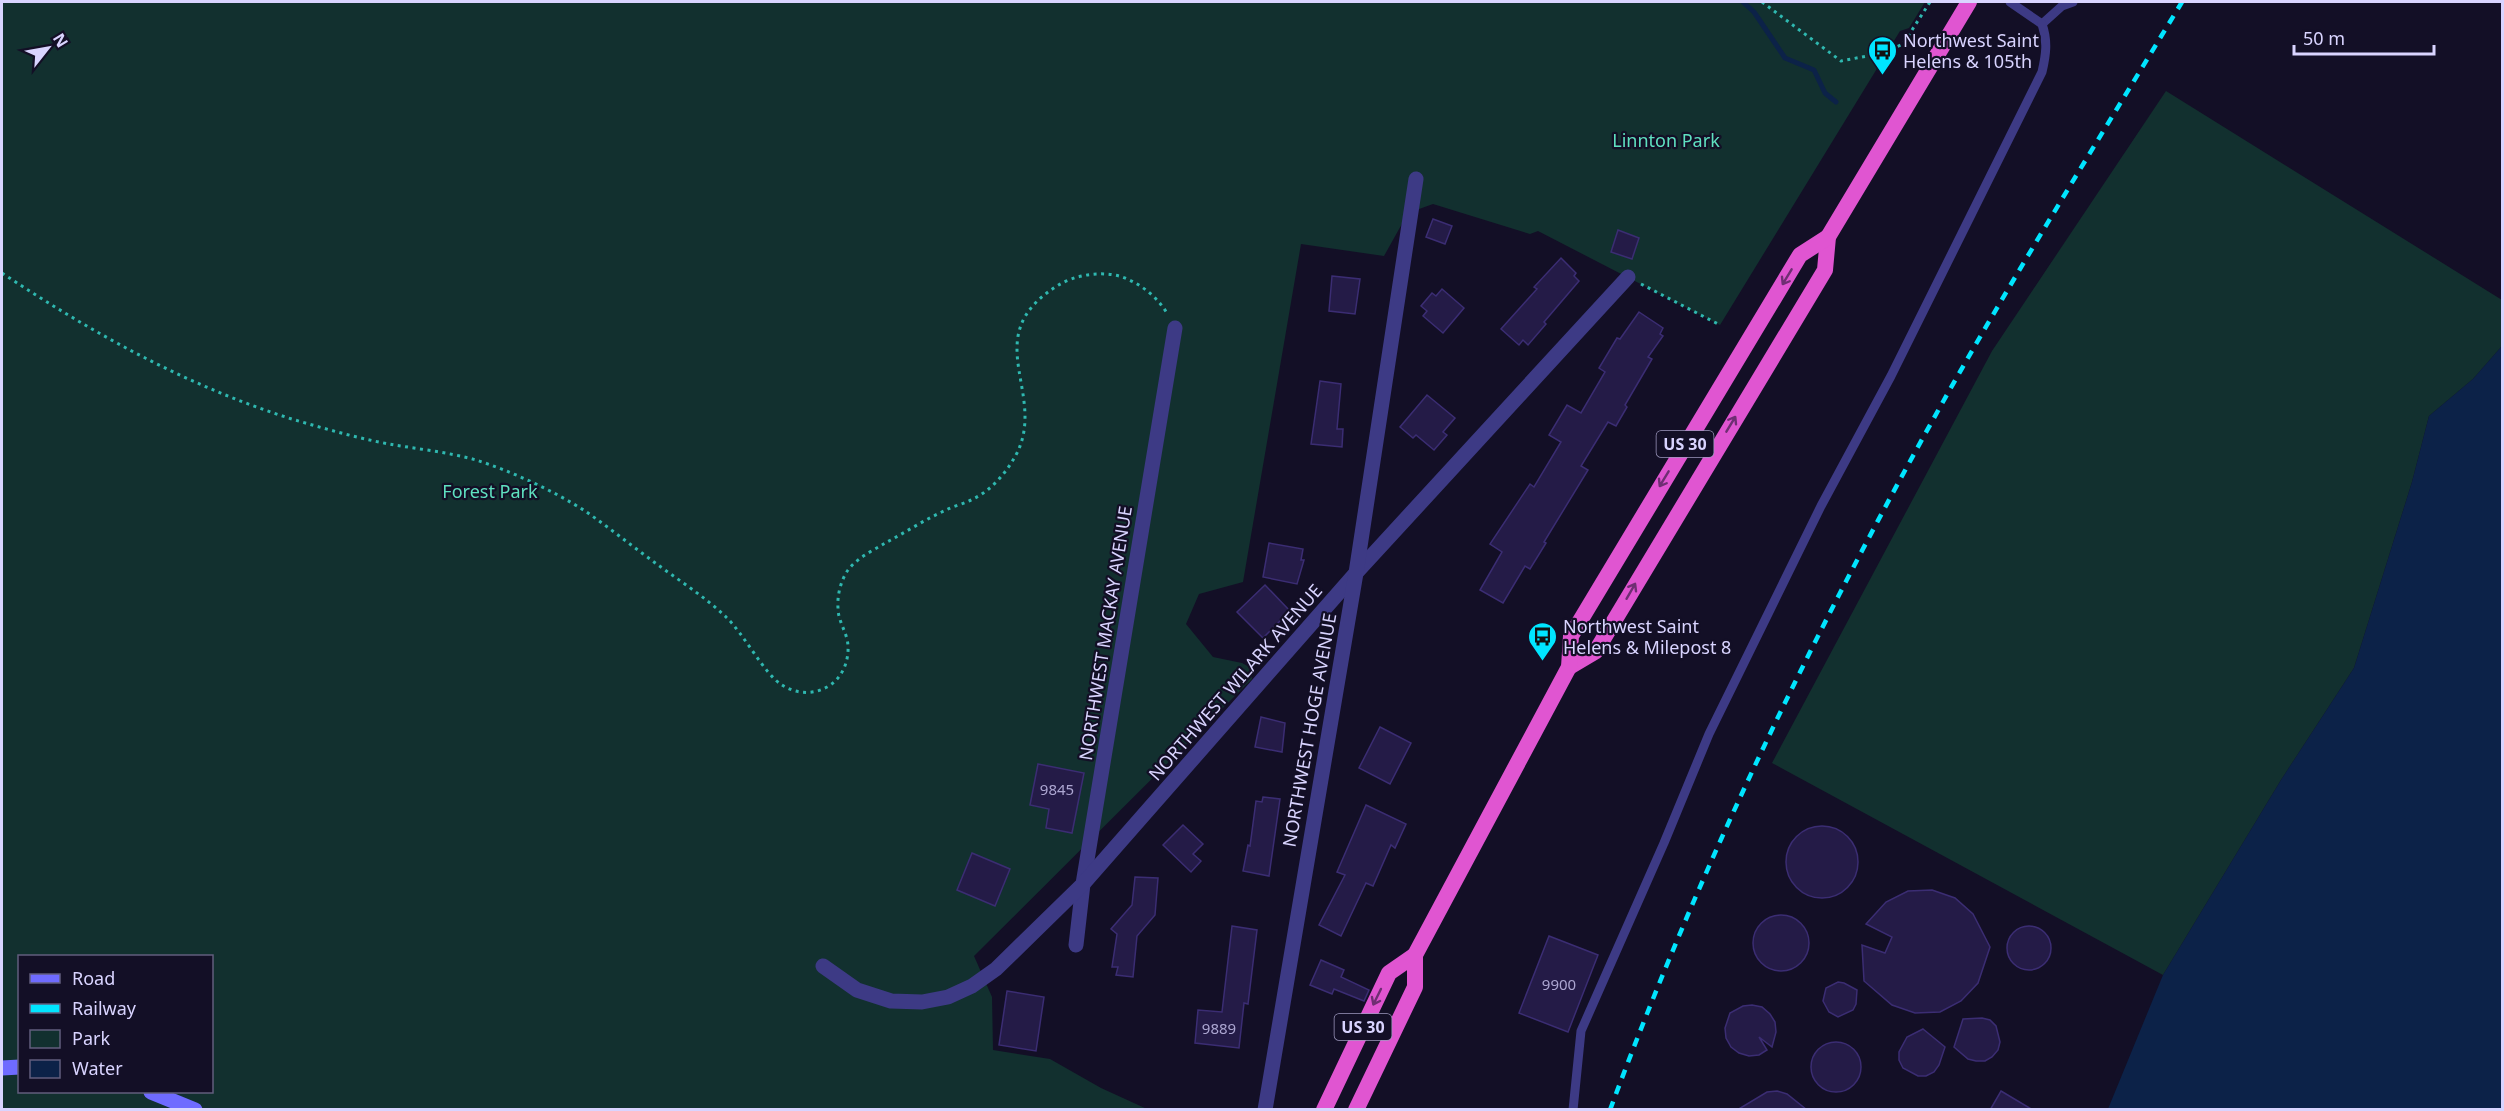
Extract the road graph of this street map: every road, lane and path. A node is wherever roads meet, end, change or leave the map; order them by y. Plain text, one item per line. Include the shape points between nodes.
1 (1762, 2) edge
2 (1930, 2) edge
3 (1969, 2) edge
4 (2010, 2) edge
5 (2073, 2) edge
6 (2042, 24) junction
7 (1416, 179) dead end
8 (1828, 237) junction
9 (2, 273) edge
10 (1628, 277) joint
11 (1720, 325) dead end
12 (1175, 328) joint
13 (1356, 573) junction
14 (1569, 667) junction
15 (1083, 884) junction
16 (1076, 945) dead end
17 (1415, 955) junction
18 (823, 966) dead end
19 (18, 1066) edge
20 (2, 1068) edge
21 (153, 1093) edge
22 (195, 1110) edge
23 (1264, 1110) edge
24 (1324, 1110) edge
25 (1356, 1110) edge
26 (1573, 1110) edge

1 - 2 path via 1841,61 1883,53 1903,44
3 - 8 highway, US 30
4 - 6 lane
5 - 6 lane via 2062,6
6 - 26 lane via 2046,36 2042,72 1708,734 1581,1031
7 - 13 street, NORTHWEST HOGE AVENUE
8 -> 14 highway, US 30 via 1800,255 1632,532 1571,636
14 -> 8 highway, US 30 via 1596,651 1825,270
9 - 12 path via 114,343 208,388 339,432 474,460 558,496 696,592 728,619 775,681 800,693 813,692 834,682 843,672 848,642 837,608 839,588 847,571 861,557 946,509 983,494 1003,475 1017,452 1026,415 1016,356 1019,332 1044,294 1066,280 1092,274 1118,276 1143,287 1162,305
10 - 11 path
10 - 13 street, NORTHWEST WILARK AVENUE
12 - 15 street, NORTHWEST MACKAY AVENUE
13 - 15 street, NORTHWEST WILARK AVENUE
13 - 23 street, NORTHWEST HOGE AVENUE
14 - 17 highway, US 30
15 - 16 street, NORTHWEST MACKAY AVENUE
15 - 18 street, NORTHWEST WILARK AVENUE via 996,969 948,997 922,1002 891,1001 857,990
17 -> 24 highway, US 30 via 1389,973
17 - 25 highway, US 30 via 1415,987
19 - 20 main road
21 - 22 main road

